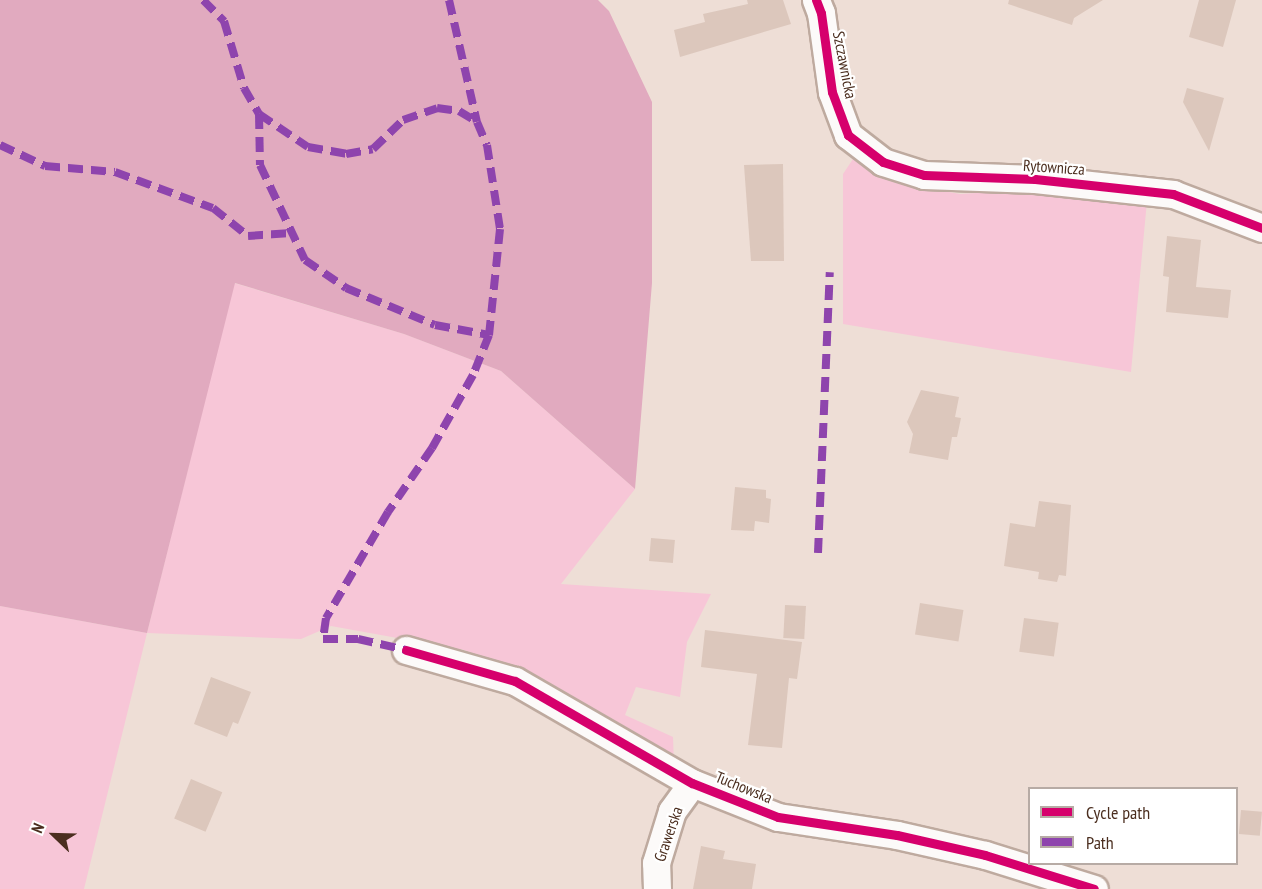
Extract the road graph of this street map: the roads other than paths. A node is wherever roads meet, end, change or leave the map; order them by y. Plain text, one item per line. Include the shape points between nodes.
1 (816, 0) edge
2 (848, 135) joint
3 (1262, 228) edge
4 (406, 650) dead end
5 (692, 783) junction
6 (657, 889) edge
7 (1094, 889) edge

1 - 2 street, Szczawnicka via 832,92
2 - 3 street, Rytownicza via 883,162 924,175 1035,179 1173,194
4 - 5 street, Tuchowska via 515,681
5 - 6 street, Grawerska via 672,811 656,863
5 - 7 street, Tuchowska via 778,817 897,835 985,855

